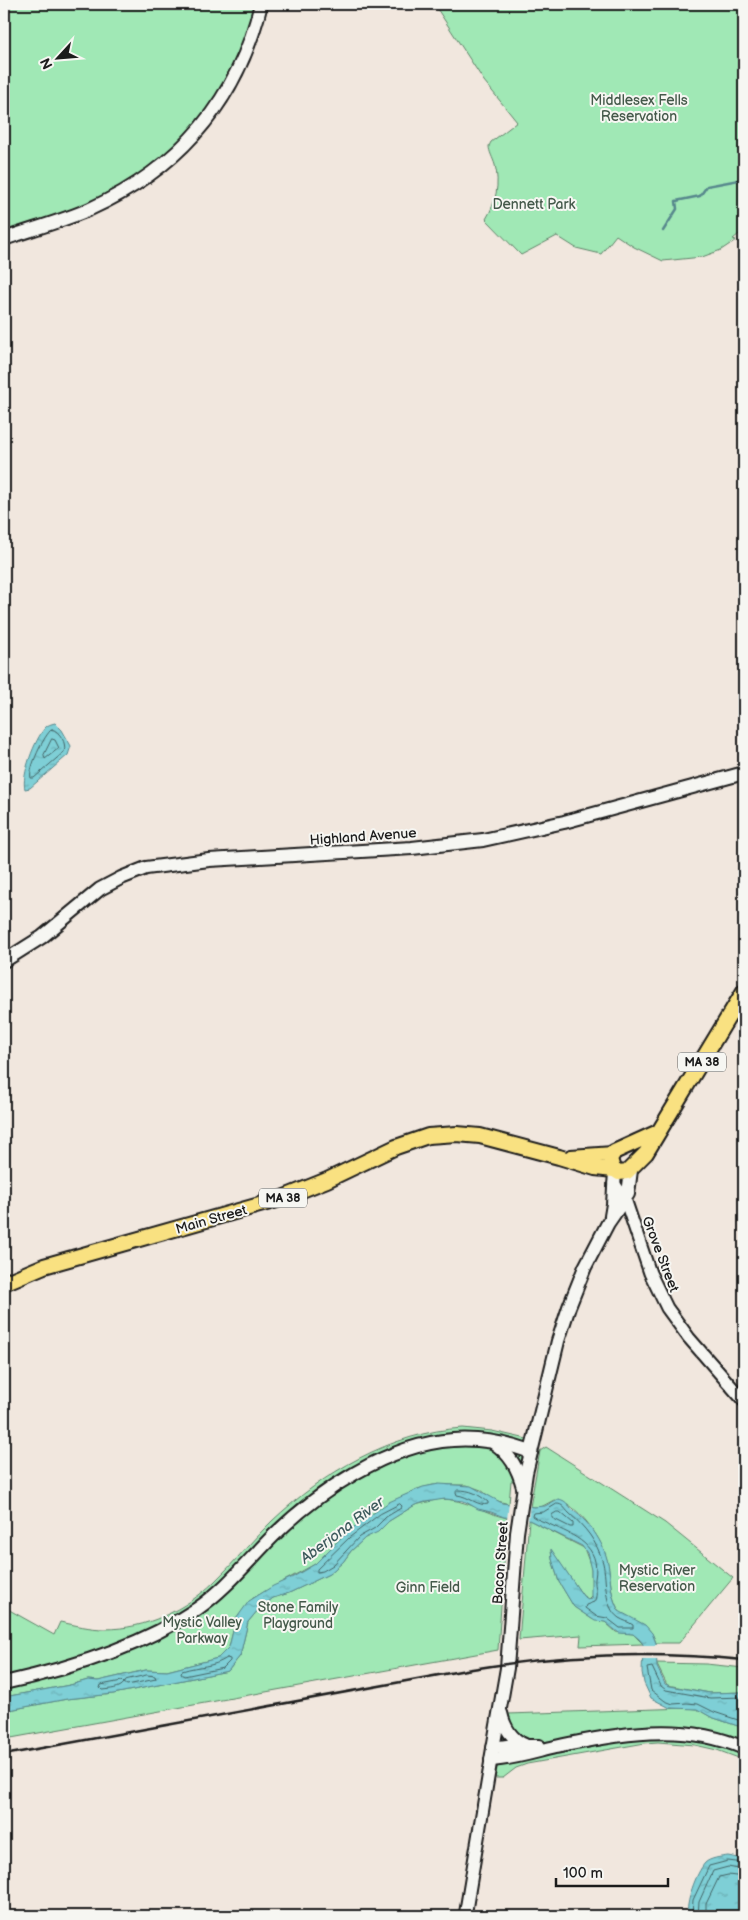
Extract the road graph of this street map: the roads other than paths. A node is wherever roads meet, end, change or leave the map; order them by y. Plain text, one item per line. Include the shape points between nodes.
1 (261, 4) edge
2 (4, 239) edge
3 (744, 774) edge
4 (4, 960) edge
5 (744, 991) edge
6 (658, 1132) junction
7 (617, 1152) junction
8 (559, 1156) junction
9 (631, 1169) junction
10 (614, 1175) junction
11 (625, 1199) junction
12 (608, 1223) junction
13 (4, 1283) edge
14 (744, 1400) edge
15 (492, 1441) junction
16 (531, 1452) junction
17 (522, 1494) junction
18 (4, 1683) edge
19 (501, 1710) junction
20 (528, 1746) junction
21 (556, 1747) junction
22 (744, 1748) edge
23 (492, 1754) junction
24 (465, 1916) edge

1 - 2 main road via 256,26 229,88 208,119 174,156 121,194 88,210
3 - 4 main road, Highland Avenue via 483,840 412,848 209,860 146,868 104,886 42,937
5 - 6 main road, MA 38
6 - 7 main road, Main Street / MA 38
6 - 9 main road, MA 38 via 646,1153
7 - 8 main road, Main Street / MA 38 via 581,1157
7 - 9 main road via 627,1151 632,1156 634,1163
7 - 10 main road via 610,1162
8 - 10 main road, Main Street / MA 38
8 - 13 main road, Main Street / MA 38 via 474,1135 428,1136 277,1200 44,1266
9 - 10 main road, MA 38
9 - 11 main road, Bacon Street
10 - 11 street, Grove Street
10 - 12 main road, Bacon Street via 613,1204
11 - 12 main road, Bacon Street
11 - 14 street, Grove Street via 650,1273 664,1302 689,1338
12 - 16 main road, Bacon Street via 567,1312
15 - 16 main road
15 - 17 main road via 512,1460 519,1474
15 - 18 main road via 435,1442 371,1465 303,1509 217,1594 183,1618 105,1653
16 - 17 main road, Bacon Street
17 - 19 main road, Bacon Street
19 - 20 main road via 510,1733
19 - 23 main road, Bacon Street
20 - 21 main road
20 - 23 main road via 503,1746
21 - 22 main road via 638,1733 676,1731 715,1737
21 - 23 main road
23 - 24 street, Bacon Street

